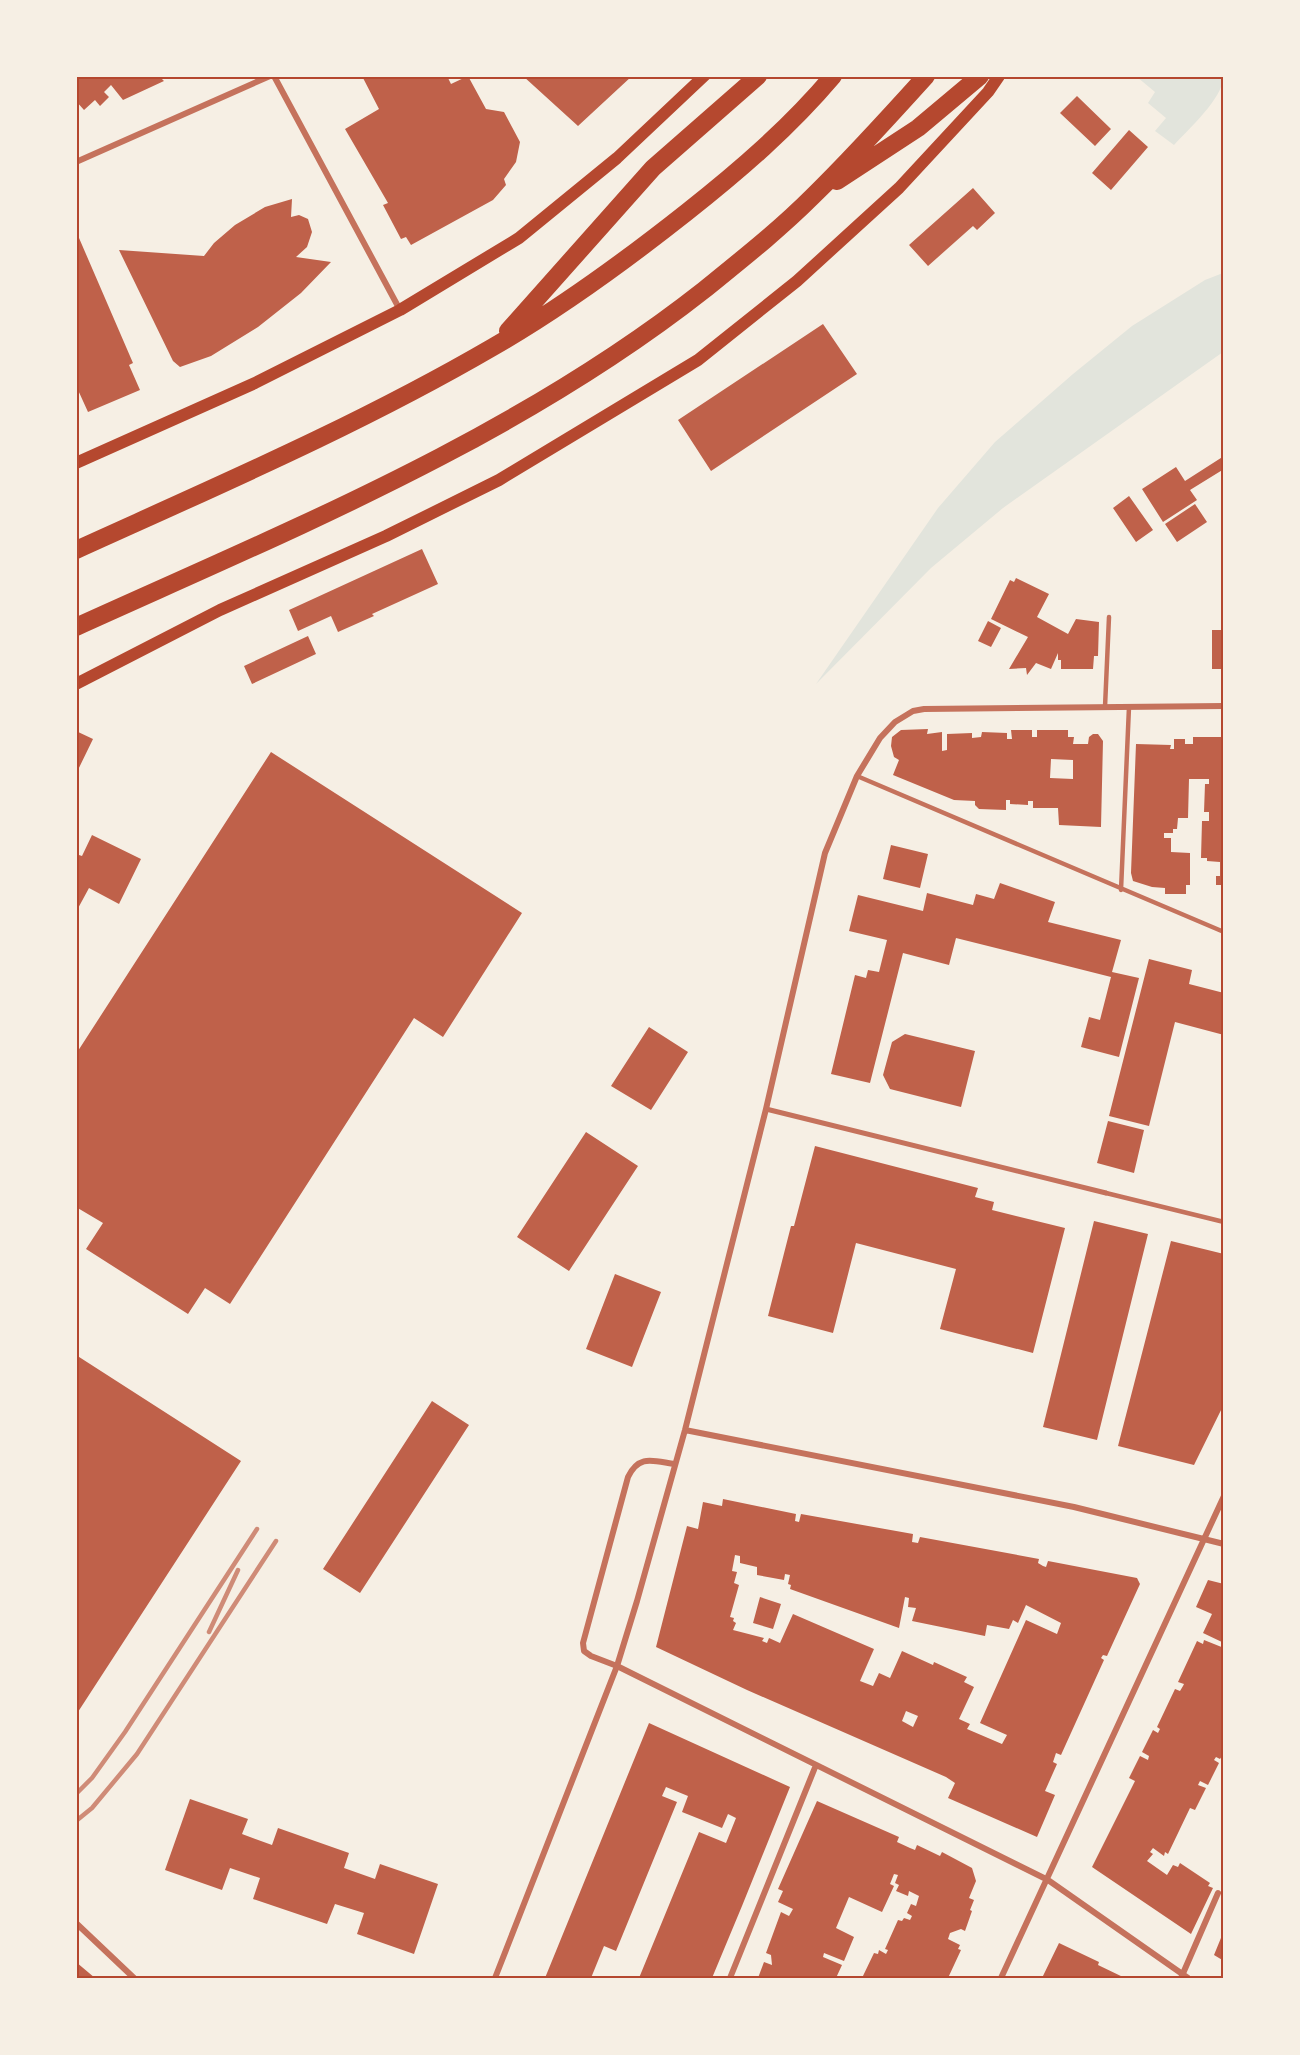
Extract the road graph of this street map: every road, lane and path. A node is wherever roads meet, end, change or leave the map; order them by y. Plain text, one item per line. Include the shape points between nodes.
1 (272, 76) edge
2 (704, 76) edge
3 (758, 76) edge
4 (833, 76) edge
5 (926, 76) edge
6 (980, 76) edge
7 (999, 76) edge
8 (76, 162) edge
9 (813, 196) junction
10 (400, 310) junction
11 (494, 347) junction
12 (76, 463) edge
13 (76, 550) edge
14 (1108, 617) dead end
15 (76, 627) edge
16 (76, 684) edge
17 (1224, 706) edge
18 (1105, 707) junction
19 (1129, 707) junction
20 (857, 776) junction
21 (1120, 890) junction
22 (1224, 932) edge
23 (766, 1109) junction
24 (1106, 1193) joint
25 (1224, 1222) edge
26 (685, 1430) junction
27 (675, 1464) junction
28 (1224, 1496) edge
29 (1203, 1539) junction
30 (1224, 1544) edge
31 (617, 1665) junction
32 (816, 1765) junction
33 (1048, 1880) junction
34 (1218, 1893) dead end
35 (76, 1923) edge
36 (1184, 1977) edge
37 (134, 1978) edge
38 (495, 1978) edge
39 (730, 1978) edge
40 (1001, 1978) edge

1 - 8 street
1 - 10 street
2 - 10 main road via 616,158 519,238
3 - 11 highway via 653,168
4 - 11 highway via 766,147 696,205 600,279
5 - 9 highway
6 - 9 highway via 918,128
7 - 16 main road via 899,188 797,281 698,360 500,480 386,537 220,610
9 - 15 highway via 702,291 587,372 526,409 332,511
10 - 12 main road via 255,383
11 - 13 highway via 302,448
14 - 18 lane
17 - 19 street
18 - 19 street
18 - 20 street via 913,711 880,738
19 - 21 lane
20 - 21 lane
20 - 23 street via 825,852
21 - 22 lane
23 - 24 street
23 - 26 street
24 - 25 lane
26 - 27 street
26 - 29 street via 1074,1507
27 - 31 street
27 - 31 street via 643,1461 633,1465 628,1477 583,1643 584,1651 591,1656
28 - 29 street
29 - 30 street
29 - 33 street
31 - 32 street
31 - 38 street
32 - 33 street
32 - 39 street
33 - 36 street
33 - 40 street
34 - 36 street
35 - 37 street

